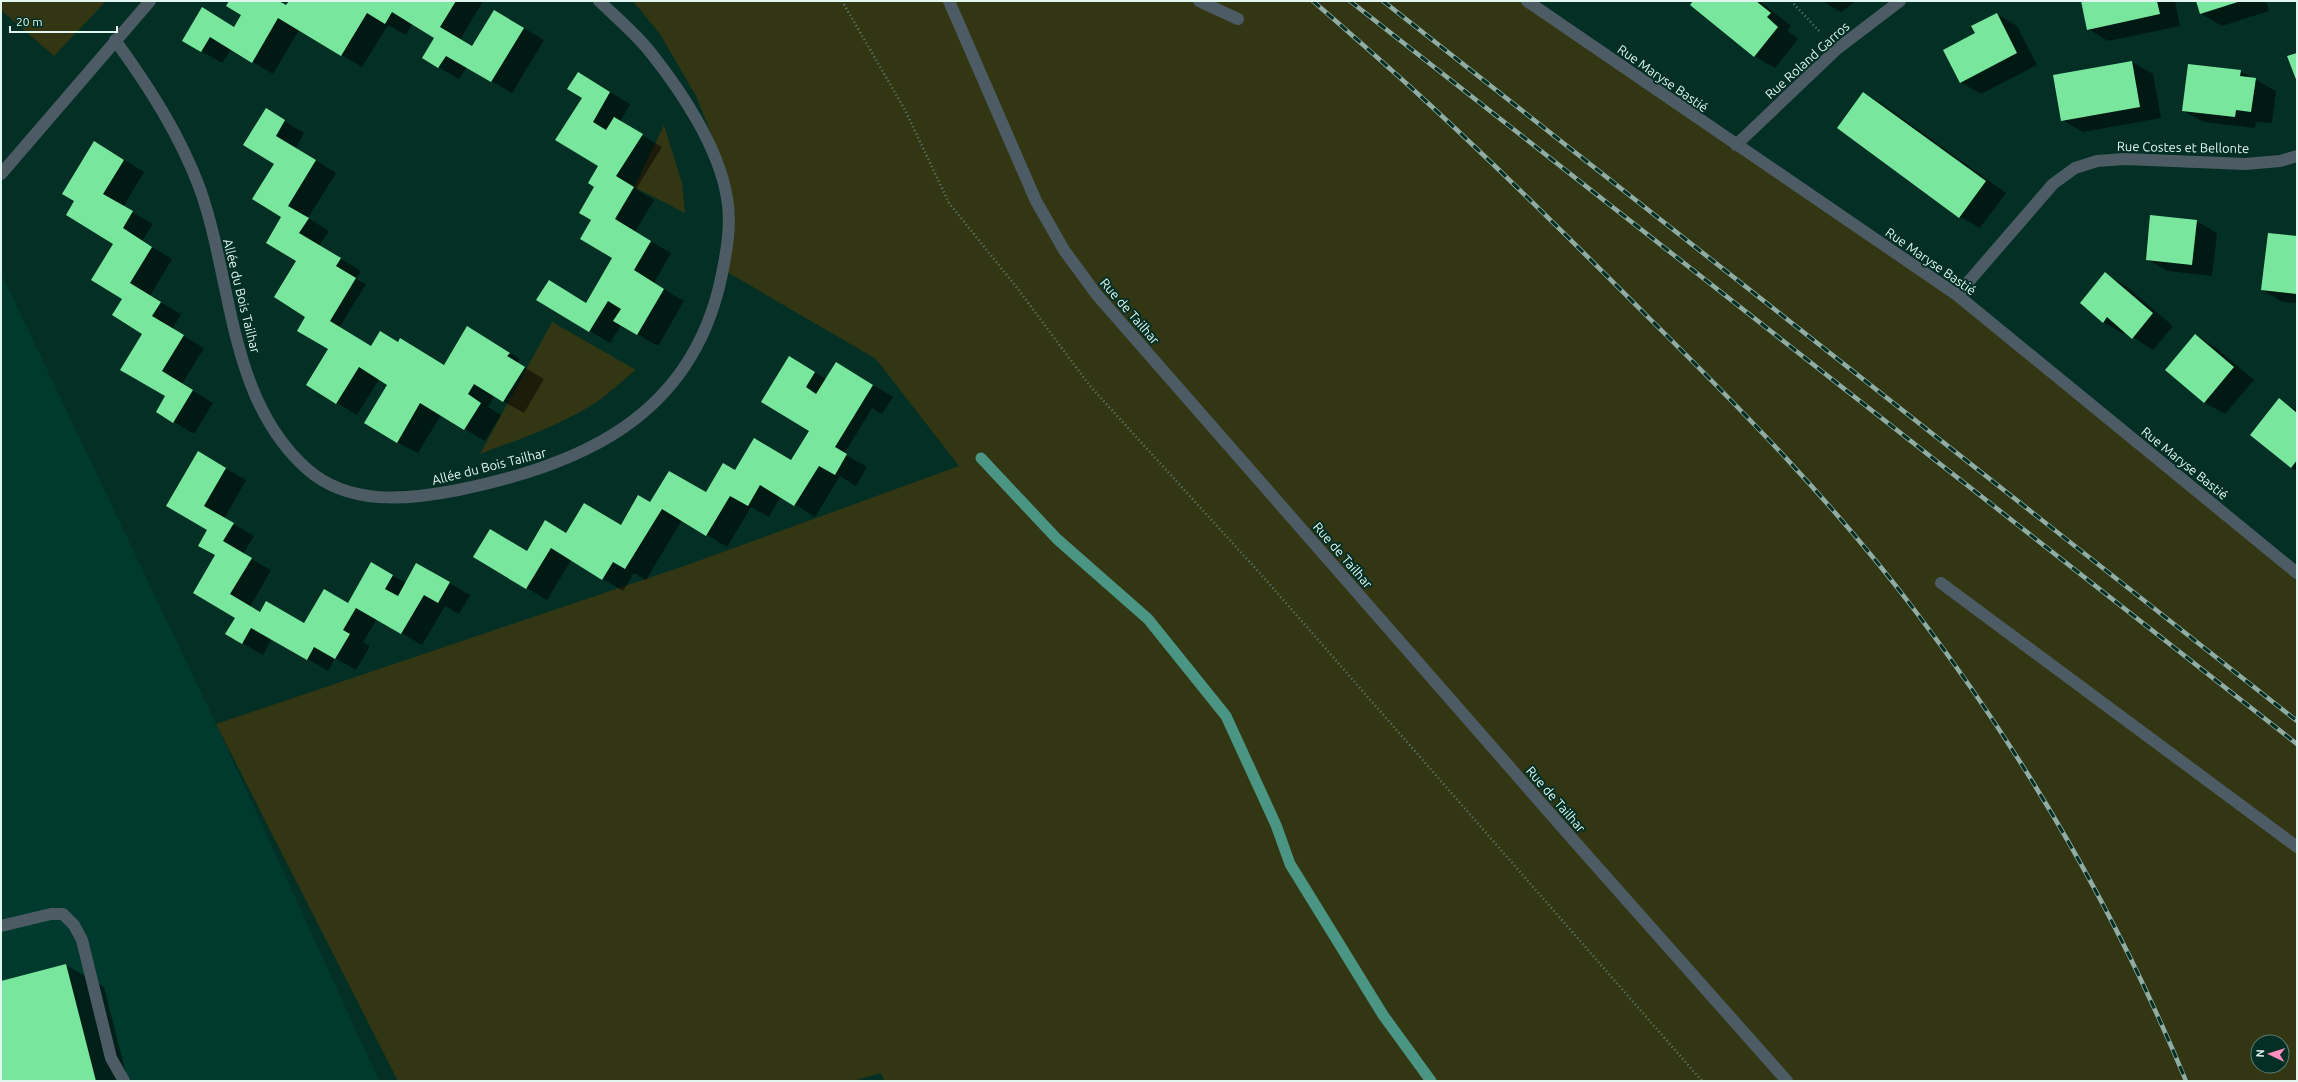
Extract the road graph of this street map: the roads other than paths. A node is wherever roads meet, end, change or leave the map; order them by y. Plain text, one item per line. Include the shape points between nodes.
1 (150, 1) edge
2 (599, 1) edge
3 (949, 1) edge
4 (1199, 1) edge
5 (1527, 1) edge
6 (1900, 1) edge
7 (1238, 19) dead end
8 (115, 40) junction
9 (1736, 145) junction
10 (2297, 156) edge
11 (1, 174) edge
12 (1957, 296) junction
13 (2297, 573) edge
14 (1941, 583) dead end
15 (2297, 847) edge
16 (1, 926) edge
17 (124, 1081) edge
18 (1787, 1081) edge

1 - 8 street
2 - 8 street, Allée du Bois Tailhar via 650,51 697,121 720,169 728,199 729,228 716,301 705,330 693,355 675,381 635,420 606,440 561,462 515,476 451,491 407,497 363,495 330,484 310,471 274,432 248,375 237,343 214,238 197,183 166,114
3 - 18 street, Rue de Tailhar via 1036,201 1064,250 1097,295
4 - 7 street
5 - 9 street, Rue Maryse Bastié
6 - 9 street, Rue Roland Garros via 1837,49
8 - 11 street
9 - 12 street, Rue Maryse Bastié
10 - 12 street, Rue Costes et Bellonte via 2280,161 2246,164 2125,159 2097,161 2075,168 2052,184
12 - 13 street, Rue Maryse Bastié
14 - 15 street
16 - 17 street via 51,914 63,914 74,925 82,940 111,1058

